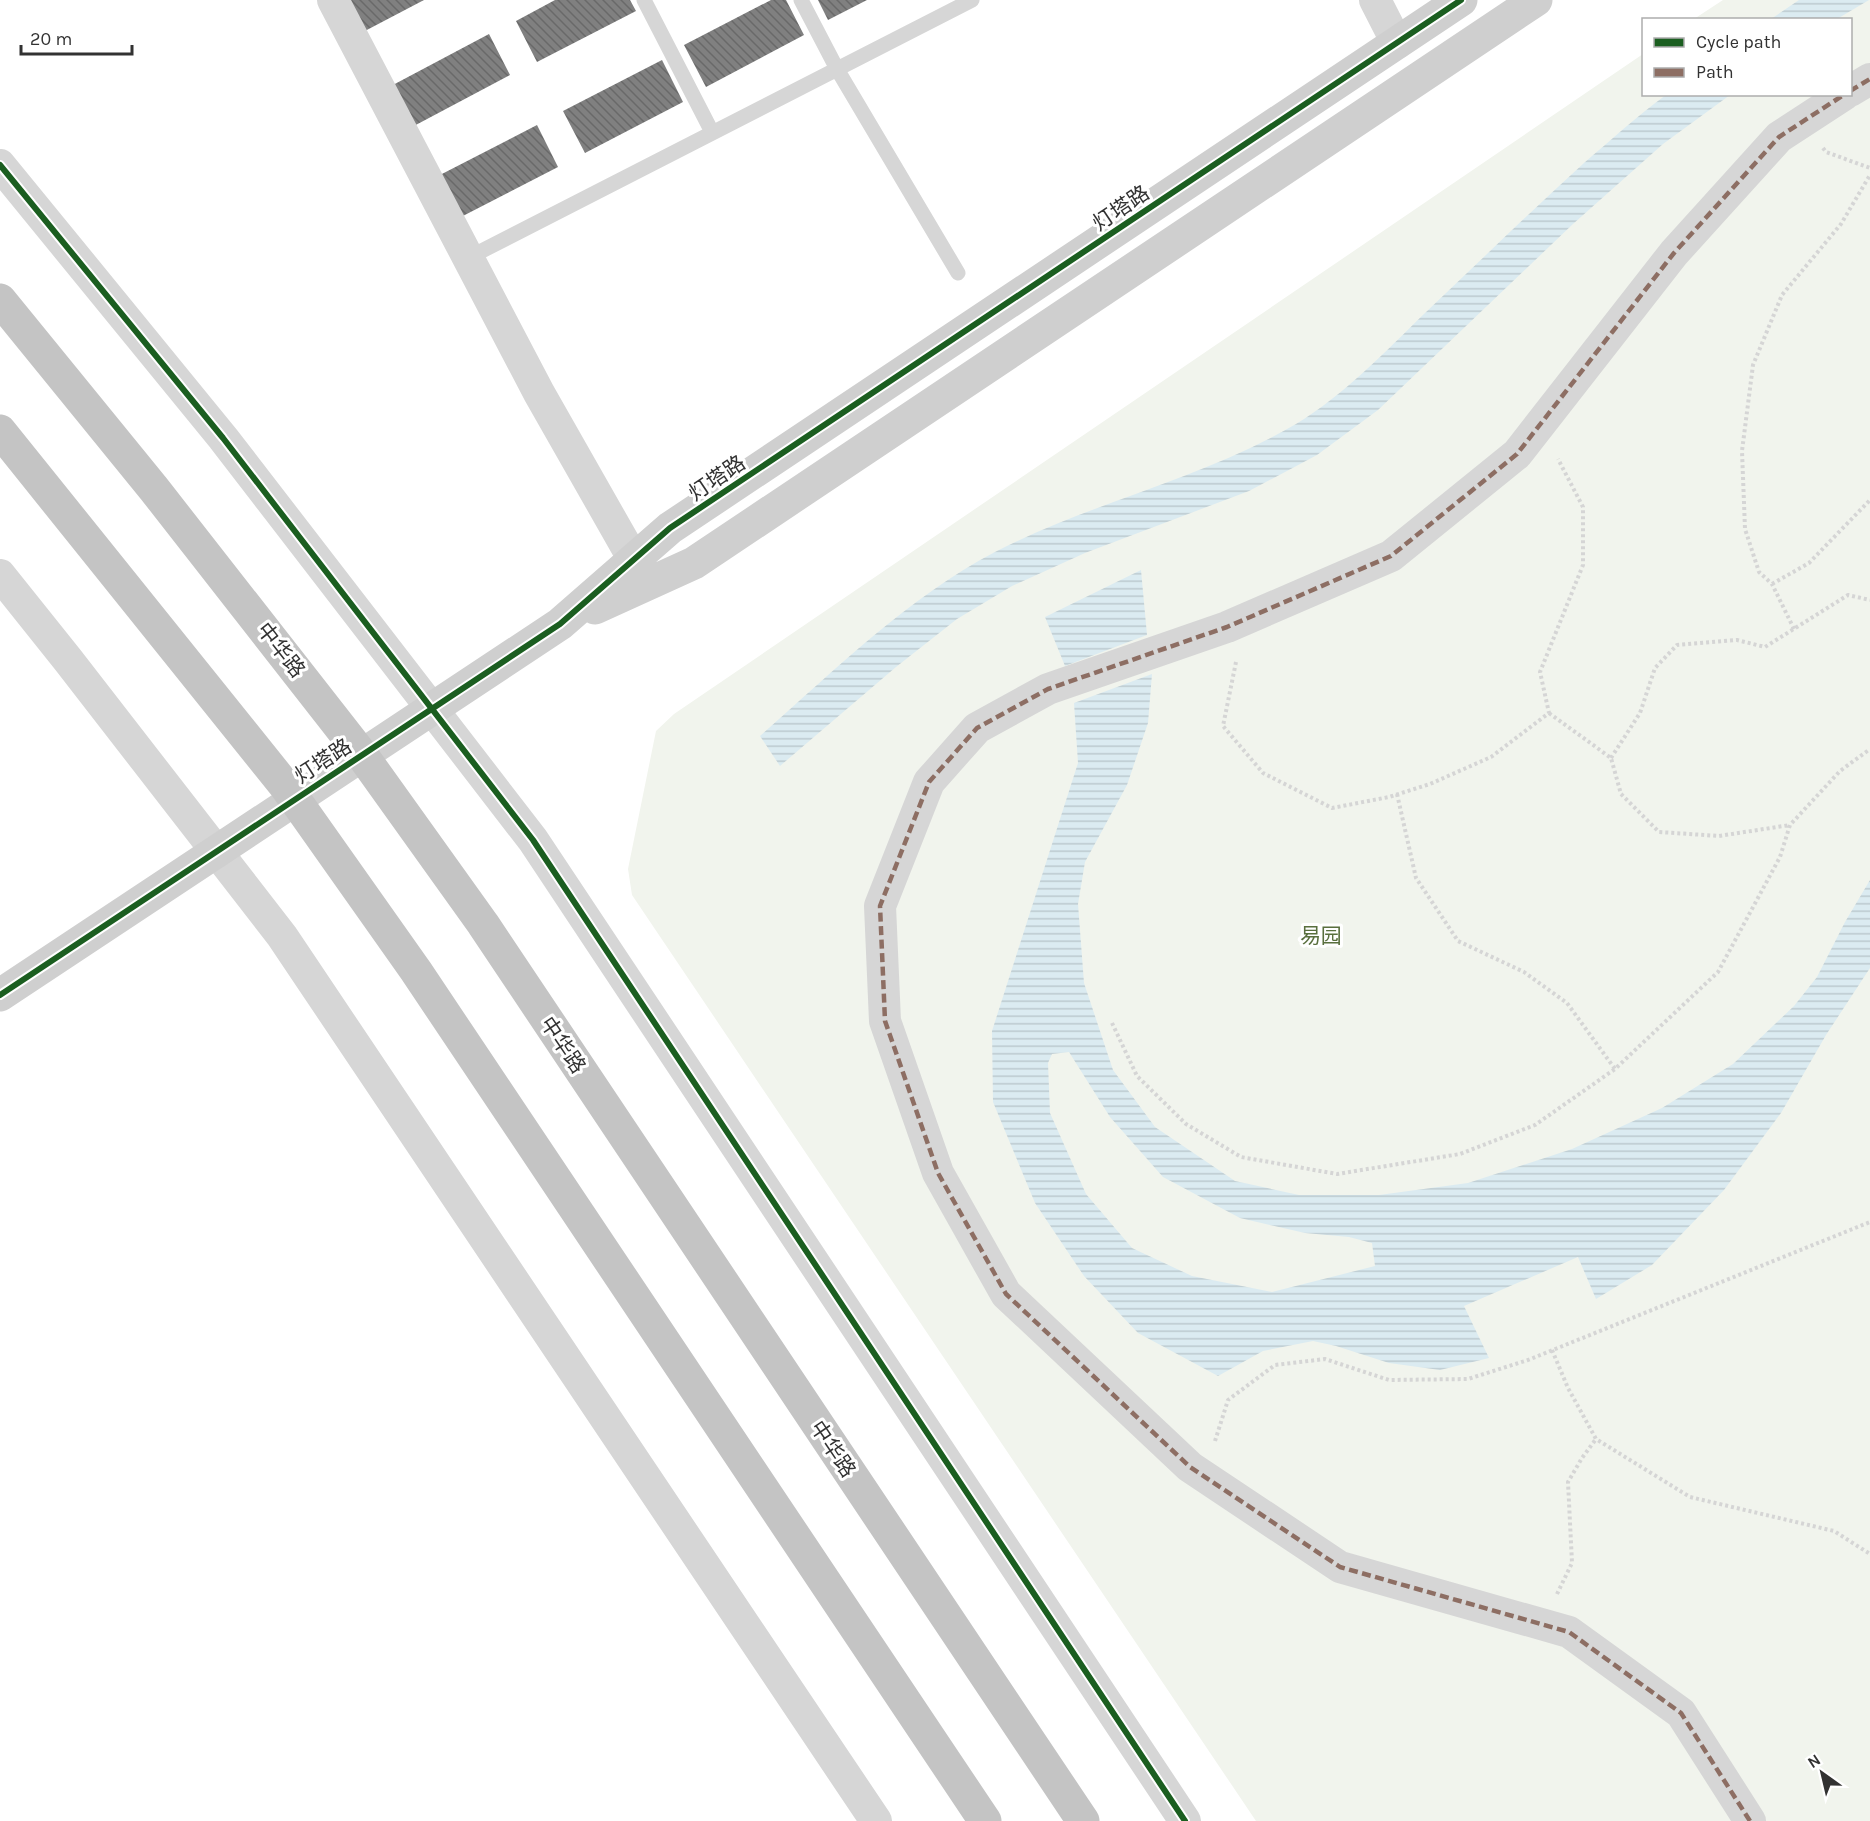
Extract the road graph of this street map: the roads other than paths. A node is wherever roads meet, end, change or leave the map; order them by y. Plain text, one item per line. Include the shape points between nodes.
1 (333, 0) edge
2 (644, 0) edge
3 (801, 0) edge
4 (972, 0) edge
5 (1375, 0) edge
6 (1461, 0) edge
7 (1536, 0) edge
8 (1397, 43) junction
9 (837, 69) junction
10 (1870, 79) edge
11 (1852, 90) edge
12 (1842, 96) edge
13 (712, 132) junction
14 (0, 165) edge
15 (468, 258) junction
16 (958, 273) dead end
17 (0, 300) edge
18 (0, 431) edge
19 (634, 560) junction
20 (0, 575) edge
21 (560, 624) junction
22 (432, 709) junction
23 (362, 755) junction
24 (294, 799) junction
25 (217, 851) junction
26 (0, 994) edge
27 (876, 1821) edge
28 (985, 1821) edge
29 (1083, 1821) edge
30 (1185, 1821) edge
31 (1750, 1821) edge

1 - 15 street
2 - 13 lane
3 - 9 lane
4 - 9 lane
5 - 8 street
6 - 8 street, 灯塔路
7 - 21 street, 灯塔路 via 694,563
8 - 19 street, 灯塔路 via 680,522
9 - 13 lane
9 - 16 lane
10 - 11 street
12 - 31 street via 1779,137 1674,253 1517,454 1391,556 1227,627 1048,689 977,728 929,782 880,906 885,1021 938,1173 1006,1294 1190,1467 1340,1567 1569,1632 1681,1713
13 - 15 lane
14 - 22 street via 223,438
15 - 19 street
17 - 23 highway, 中华路
18 - 24 highway
19 - 21 street, 灯塔路
20 - 25 street
21 - 22 street, 灯塔路
22 - 23 street, 灯塔路
22 - 30 street via 533,840
23 - 24 street, 灯塔路
23 - 29 highway, 中华路 via 483,924
24 - 25 street, 灯塔路
24 - 28 highway via 423,981
25 - 26 street, 灯塔路
25 - 27 street via 282,936

